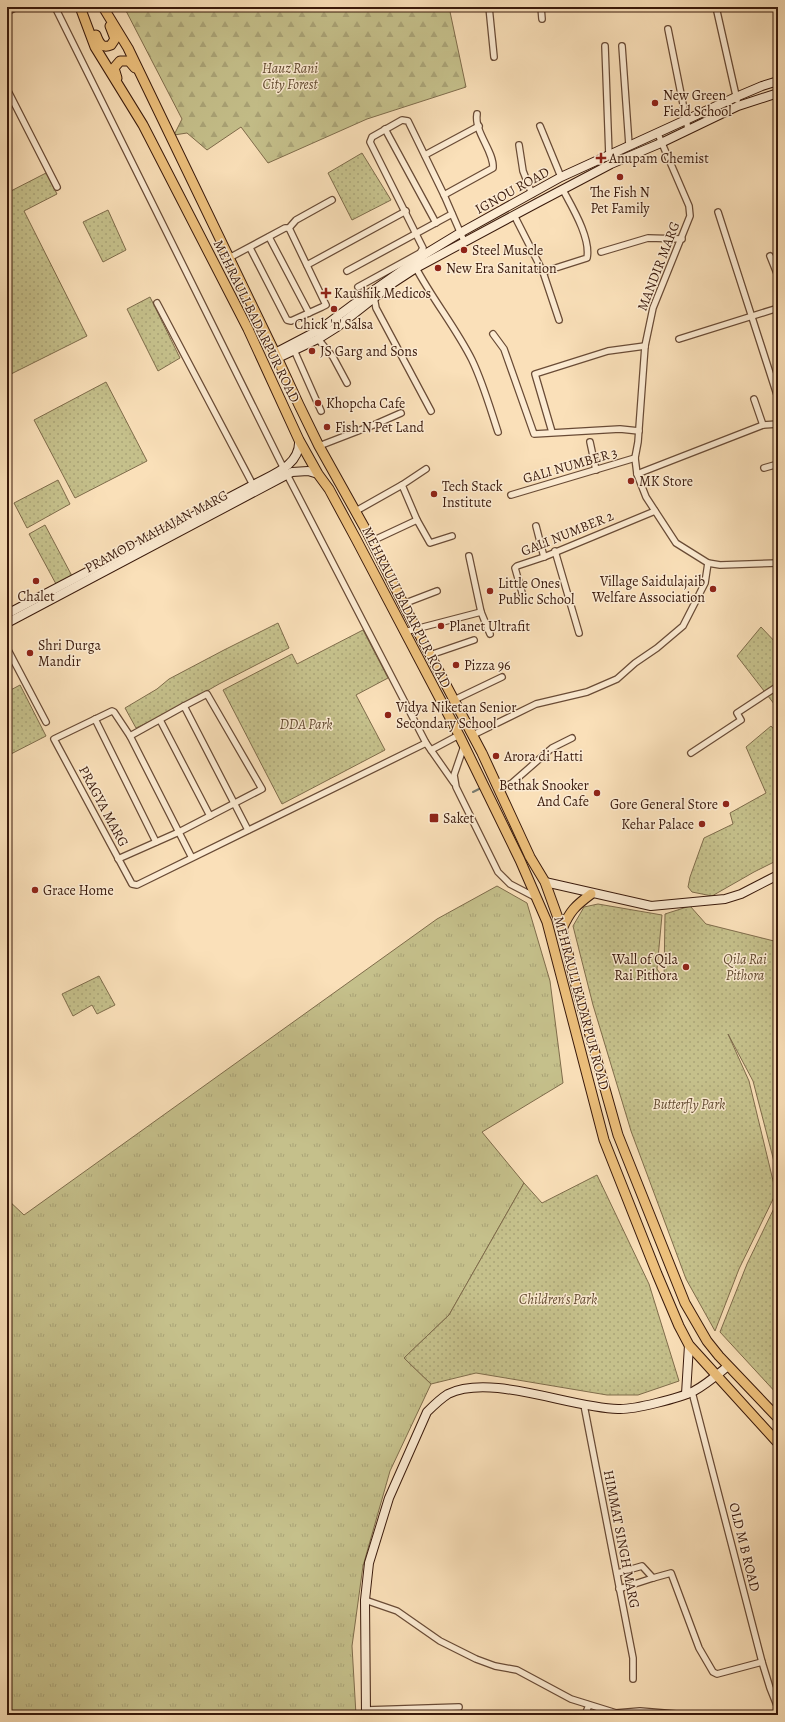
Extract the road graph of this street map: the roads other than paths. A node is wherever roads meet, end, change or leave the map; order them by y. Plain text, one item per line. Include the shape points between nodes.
1 (17, 7) edge
2 (55, 7) edge
3 (81, 7) edge
4 (102, 7) edge
5 (489, 7) edge
6 (541, 7) edge
7 (716, 7) edge
8 (7, 12) edge
9 (542, 19) dead end
10 (668, 30) dead end
11 (605, 46) dead end
12 (622, 46) dead end
13 (494, 57) dead end
14 (778, 81) edge
15 (766, 84) junction
16 (7, 89) edge
17 (778, 93) edge
18 (769, 96) junction
19 (152, 97) junction
20 (736, 97) junction
21 (738, 106) junction
22 (477, 114) dead end
23 (143, 125) junction
24 (687, 125) junction
25 (479, 126) junction
26 (540, 126) dead end
27 (385, 129) junction
28 (658, 134) junction
29 (661, 143) junction
30 (519, 145) dead end
31 (630, 145) junction
32 (425, 155) junction
33 (609, 156) junction
34 (561, 177) junction
35 (57, 187) dead end
36 (563, 190) junction
37 (532, 194) junction
38 (444, 195) junction
39 (332, 200) dead end
40 (406, 211) junction
41 (718, 212) dead end
42 (452, 214) junction
43 (514, 215) junction
44 (436, 223) junction
45 (289, 228) junction
46 (460, 233) junction
47 (417, 234) junction
48 (269, 237) junction
49 (682, 239) junction
50 (464, 241) junction
51 (250, 248) junction
52 (601, 252) dead end
53 (770, 256) dead end
54 (229, 258) junction
55 (307, 265) junction
56 (416, 268) junction
57 (347, 271) dead end
58 (543, 272) junction
59 (778, 276) edge
60 (358, 287) dead end
61 (374, 298) junction
62 (157, 303) dead end
63 (778, 308) edge
64 (309, 313) junction
65 (752, 316) junction
66 (559, 320) dead end
67 (493, 334) dead end
68 (680, 338) dead end
69 (318, 339) junction
70 (645, 346) junction
71 (294, 350) junction
72 (276, 355) junction
73 (347, 383) dead end
74 (778, 398) edge
75 (754, 399) dead end
76 (322, 411) dead end
77 (431, 411) dead end
78 (401, 413) dead end
79 (778, 424) edge
80 (763, 425) junction
81 (639, 431) junction
82 (498, 432) dead end
83 (552, 432) junction
84 (299, 440) junction
85 (590, 442) dead end
86 (319, 446) junction
87 (636, 458) junction
88 (778, 464) edge
89 (764, 468) dead end
90 (426, 469) dead end
91 (596, 470) junction
92 (286, 471) junction
93 (318, 474) junction
94 (637, 474) junction
95 (253, 485) junction
96 (402, 485) junction
97 (511, 495) dead end
98 (356, 511) junction
99 (655, 511) junction
100 (205, 515) junction
101 (417, 520) junction
102 (536, 526) dead end
103 (452, 536) dead end
104 (372, 541) junction
105 (556, 551) junction
106 (469, 556) dead end
107 (544, 557) junction
108 (708, 563) junction
109 (778, 563) edge
110 (437, 591) dead end
111 (56, 593) junction
112 (523, 596) dead end
113 (403, 604) junction
114 (482, 612) junction
115 (7, 614) edge
116 (7, 623) edge
117 (416, 628) junction
118 (404, 632) junction
119 (579, 633) dead end
120 (490, 634) dead end
121 (474, 640) dead end
122 (7, 648) edge
123 (430, 656) junction
124 (502, 677) dead end
125 (778, 686) edge
126 (454, 700) junction
127 (184, 706) junction
128 (95, 719) junction
129 (160, 720) junction
130 (46, 722) dead end
131 (458, 735) junction
132 (130, 736) junction
133 (473, 736) junction
134 (572, 738) dead end
135 (426, 743) junction
136 (464, 746) junction
137 (431, 750) junction
138 (691, 753) dead end
139 (454, 783) junction
140 (500, 789) junction
141 (235, 802) junction
142 (210, 816) junction
143 (248, 830) junction
144 (178, 832) junction
145 (156, 842) junction
146 (192, 858) junction
147 (118, 859) junction
148 (778, 875) edge
149 (545, 882) junction
150 (591, 894) junction
151 (536, 897) junction
152 (562, 929) junction
153 (689, 1345) junction
154 (728, 1366) junction
155 (717, 1376) junction
156 (689, 1393) junction
157 (584, 1405) junction
158 (778, 1418) edge
159 (778, 1443) edge
160 (618, 1573) junction
161 (653, 1578) junction
162 (619, 1589) junction
163 (365, 1600) junction
164 (762, 1662) junction
165 (634, 1679) dead end
166 (589, 1705) junction
167 (459, 1707) dead end
168 (778, 1708) edge
169 (366, 1712) edge
170 (641, 1713) edge
171 (585, 1715) edge
172 (688, 1715) edge

1 - 8 street
2 - 92 street
3 - 4 main road via 99,42 102,46 108,47 114,42 114,37
3 - 23 main road, MEHRAULI BADARPUR ROAD via 95,47
4 - 19 main road via 128,48
5 - 13 street
6 - 9 street
7 - 20 street
10 - 24 street
11 - 33 street
12 - 31 street
14 - 15 street, IGNOU ROAD
15 - 18 street
15 - 20 street, IGNOU ROAD
16 - 35 street
17 - 18 street, IGNOU ROAD
18 - 21 street, IGNOU ROAD
19 - 23 main road via 131,62 126,60 117,63 114,68 115,74
19 - 54 main road, MEHRAULI BADARPUR ROAD
20 - 21 street
20 - 24 street, IGNOU ROAD
21 - 24 street, IGNOU ROAD
22 - 25 street
23 - 84 main road, MEHRAULI BADARPUR ROAD via 248,329
24 - 28 street, IGNOU ROAD
24 - 29 street, IGNOU ROAD
25 - 32 street
25 - 38 street via 494,162 493,168
26 - 34 street
27 - 32 street via 402,120 408,121
27 - 40 street via 372,137 370,142
27 - 44 street
28 - 29 street, MANDIR MARG
28 - 31 street, IGNOU ROAD
29 - 36 street, IGNOU ROAD via 611,164
29 - 49 street, MANDIR MARG via 690,211
30 - 37 street via 523,171
31 - 33 street, IGNOU ROAD
32 - 38 street
33 - 34 street, IGNOU ROAD
34 - 37 street, IGNOU ROAD
36 - 43 street, IGNOU ROAD
36 - 58 street via 582,228 587,258
37 - 46 street, IGNOU ROAD
38 - 42 street
39 - 45 street via 296,220
40 - 47 street
40 - 55 street
41 - 65 street
42 - 44 street
42 - 46 street
43 - 50 street, IGNOU ROAD
43 - 58 street
44 - 47 street
45 - 48 street
45 - 55 street
46 - 50 street
46 - 72 street, IGNOU ROAD via 421,257 319,330
47 - 57 street
47 - 60 street via 422,251
48 - 51 street
48 - 64 street
49 - 52 street via 648,238
49 - 70 street, MANDIR MARG via 652,308
50 - 56 street, IGNOU ROAD
51 - 54 street
51 - 64 street via 287,320 292,321
53 - 59 street
54 - 72 main road, MEHRAULI BADARPUR ROAD
55 - 64 street via 326,304
56 - 61 street, IGNOU ROAD
56 - 82 street via 471,358
58 - 66 street
61 - 69 street, IGNOU ROAD
61 - 77 street via 376,308
62 - 95 street
63 - 65 street
65 - 68 street
65 - 74 street
67 - 83 street via 504,349 532,431 536,434
69 - 71 street, IGNOU ROAD
69 - 73 street via 333,356
70 - 81 street, MANDIR MARG
70 - 83 street via 608,351 535,374
71 - 72 street, IGNOU ROAD
71 - 76 street
72 - 86 main road, MEHRAULI BADARPUR ROAD
75 - 80 street
78 - 86 street
79 - 80 street
80 - 94 street
81 - 83 street via 620,429
81 - 87 street, MANDIR MARG
84 - 92 street, PRAMOD MAHAJAN MARG via 299,450
84 - 93 main road, MEHRAULI BADARPUR ROAD
85 - 91 street
86 - 98 main road, MEHRAULI BADARPUR ROAD
87 - 91 street, GALI NUMBER 3
87 - 94 street, MANDIR MARG
88 - 89 street
90 - 96 street
91 - 97 street, GALI NUMBER 3
92 - 93 street, PRAMOD MAHAJAN MARG via 303,470
92 - 95 street, PRAMOD MAHAJAN MARG
92 - 100 street, PRAMOD MAHAJAN MARG
92 - 135 street
93 - 118 main road, MEHRAULI BADARPUR ROAD via 329,489
94 - 99 street, MANDIR MARG
95 - 100 street, PRAMOD MAHAJAN MARG
96 - 98 street
96 - 101 street
98 - 104 main road, MEHRAULI BADARPUR ROAD
99 - 105 street, GALI NUMBER 2
99 - 108 street, MANDIR MARG via 676,543
100 - 111 street, PRAMOD MAHAJAN MARG
101 - 103 street via 430,543
101 - 104 street
102 - 107 street
104 - 113 main road, MEHRAULI BADARPUR ROAD
105 - 107 street, GALI NUMBER 2
105 - 119 street
106 - 114 street
107 - 112 street, GALI NUMBER 2 via 516,566
108 - 109 street
108 - 133 street via 705,583 684,626 617,679 587,692 536,704
110 - 113 street
111 - 115 street, PRAMOD MAHAJAN MARG
111 - 116 street, PRAMOD MAHAJAN MARG
113 - 117 main road, MEHRAULI BADARPUR ROAD
114 - 117 street
114 - 120 street
117 - 118 street
117 - 123 main road, MEHRAULI BADARPUR ROAD
118 - 131 main road, MEHRAULI BADARPUR ROAD
121 - 123 street
122 - 130 street
123 - 126 main road, MEHRAULI BADARPUR ROAD
124 - 126 street
125 - 138 street via 737,713 741,720
126 - 133 main road, MEHRAULI BADARPUR ROAD
127 - 129 street
127 - 141 street
127 - 141 street via 207,694 262,789
128 - 132 street via 113,711
128 - 145 street
128 - 147 street, PRAGYA MARG via 54,739
129 - 132 street
129 - 142 street
131 - 136 main road, MEHRAULI BADARPUR ROAD
131 - 137 street
132 - 144 street
133 - 140 main road, MEHRAULI BADARPUR ROAD
134 - 140 street via 552,748 512,783
135 - 137 street
135 - 143 street
136 - 139 street via 454,775
136 - 151 main road, MEHRAULI BADARPUR ROAD
137 - 139 street
139 - 151 street via 498,872 510,884
140 - 149 main road, MEHRAULI BADARPUR ROAD via 530,857
141 - 142 street
141 - 143 street
142 - 144 street
143 - 146 street
144 - 145 street
144 - 146 street
145 - 147 street
146 - 147 street, PRAGYA MARG via 137,885 132,884
148 - 150 street via 741,894 725,899 689,903 647,906
149 - 150 street
149 - 152 main road, MEHRAULI BADARPUR ROAD
150 - 152 main road via 568,914
151 - 153 main road, MEHRAULI BADARPUR ROAD via 547,922 604,1140 657,1274
152 - 154 main road, MEHRAULI BADARPUR ROAD via 618,1135 685,1303 707,1341
153 - 155 main road, MEHRAULI BADARPUR ROAD
153 - 156 street
154 - 155 street
154 - 158 main road, MEHRAULI BADARPUR ROAD
155 - 156 street
155 - 159 main road, MEHRAULI BADARPUR ROAD
156 - 157 street via 630,1409
156 - 164 street, OLD M B ROAD
157 - 160 street, HIMMAT SINGH MARG
157 - 163 street via 492,1388 460,1390 437,1401 427,1412 389,1498 369,1563
160 - 161 street via 642,1566
160 - 162 street, HIMMAT SINGH MARG
161 - 162 street
161 - 164 street via 671,1573 699,1648 713,1672 717,1674
162 - 165 street, HIMMAT SINGH MARG via 634,1658
163 - 166 street via 397,1610 440,1641 476,1659 517,1670 571,1699
163 - 169 street
164 - 168 street, OLD M B ROAD
166 - 170 street via 616,1713
166 - 171 street
167 - 169 street
170 - 172 street

